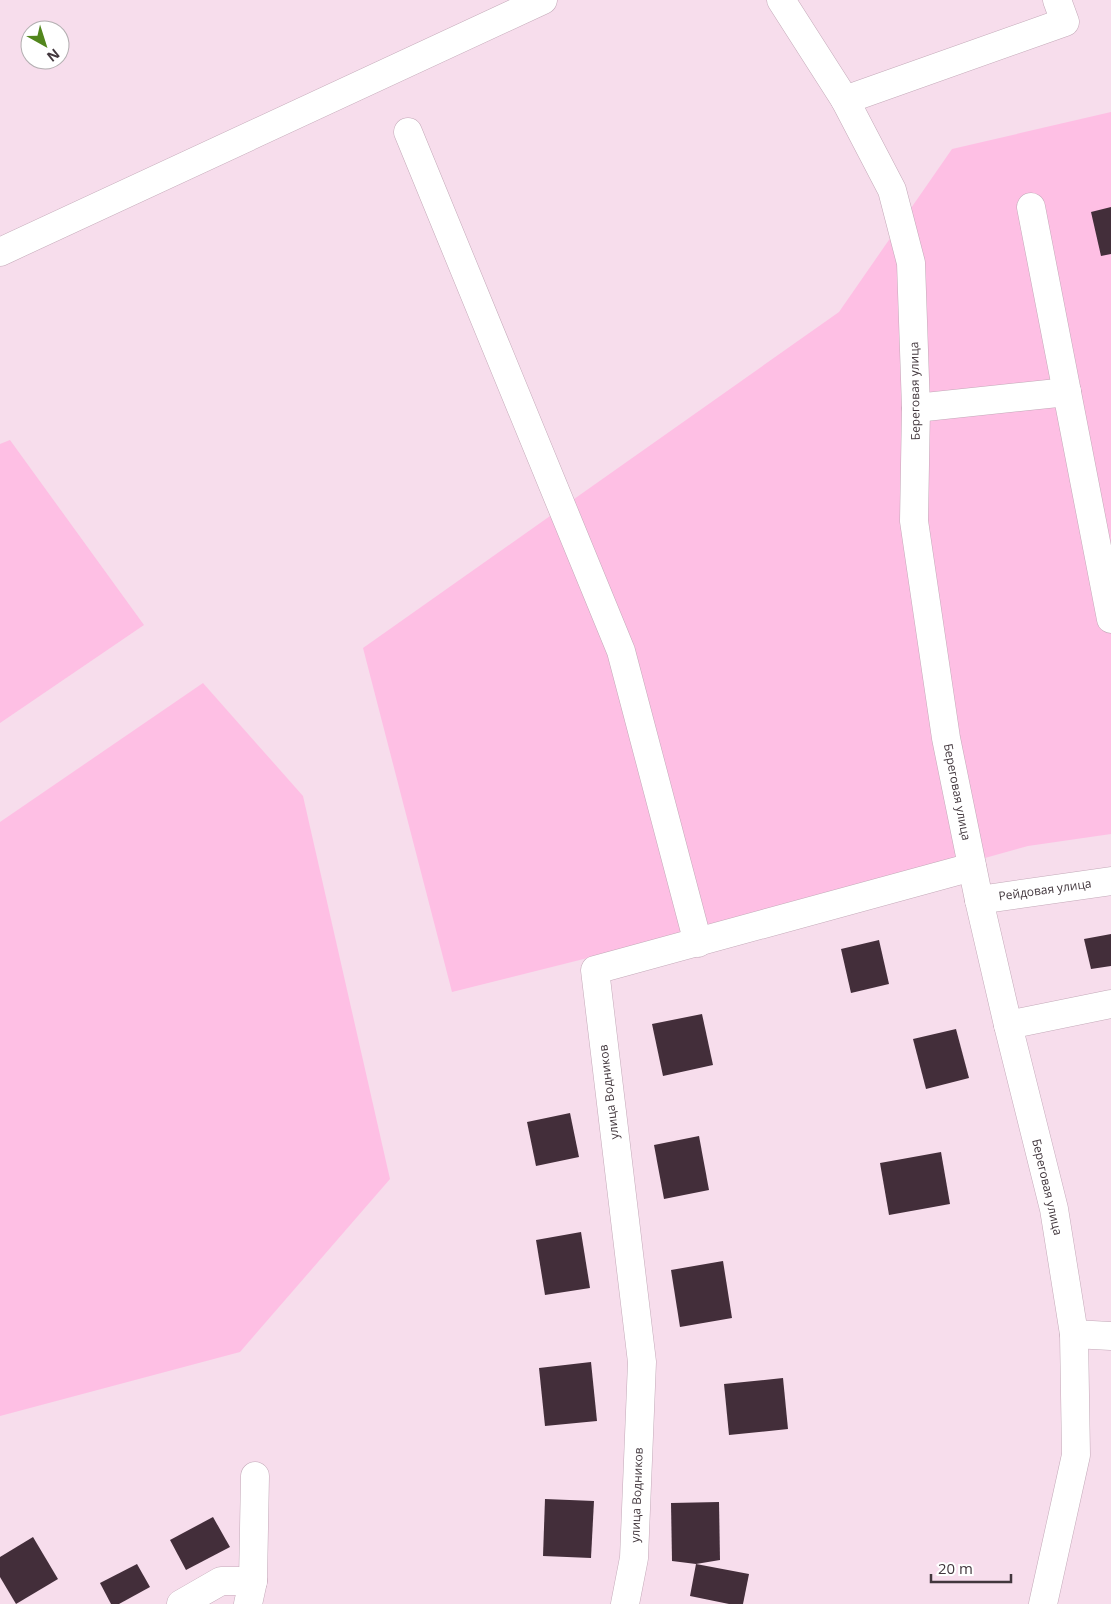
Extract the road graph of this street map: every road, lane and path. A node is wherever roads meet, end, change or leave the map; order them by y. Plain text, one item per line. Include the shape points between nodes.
1 (543, 0) edge
2 (781, 0) edge
3 (1057, 0) edge
4 (845, 100) junction
5 (408, 132) dead end
6 (1031, 207) dead end
7 (0, 252) edge
8 (1067, 392) junction
9 (916, 408) junction
10 (1111, 619) edge
11 (972, 867) junction
12 (1111, 881) edge
13 (979, 900) junction
14 (698, 943) junction
15 (1111, 1004) edge
16 (1008, 1025) junction
17 (1074, 1334) junction
18 (1111, 1336) edge
19 (254, 1476) dead end
20 (250, 1592) edge
21 (181, 1604) edge
22 (625, 1604) edge
23 (1044, 1604) edge

1 - 7 street
2 - 4 street, Береговая улица
3 - 4 street via 1065,22
4 - 9 street, Береговая улица via 892,190 911,263
5 - 14 street via 621,651
6 - 8 street
8 - 9 street
8 - 10 street
9 - 11 street, Береговая улица via 914,521 946,738
11 - 13 street, Береговая улица
11 - 14 street, улица Водников
12 - 13 street, Рейдовая улица
13 - 16 street, Береговая улица
14 - 22 street, улица Водников via 594,970 642,1362 634,1558
15 - 16 street
16 - 17 street, Береговая улица via 1054,1209
17 - 18 street
17 - 23 street, Береговая улица via 1076,1455
19 - 20 street
20 - 21 street via 221,1581

